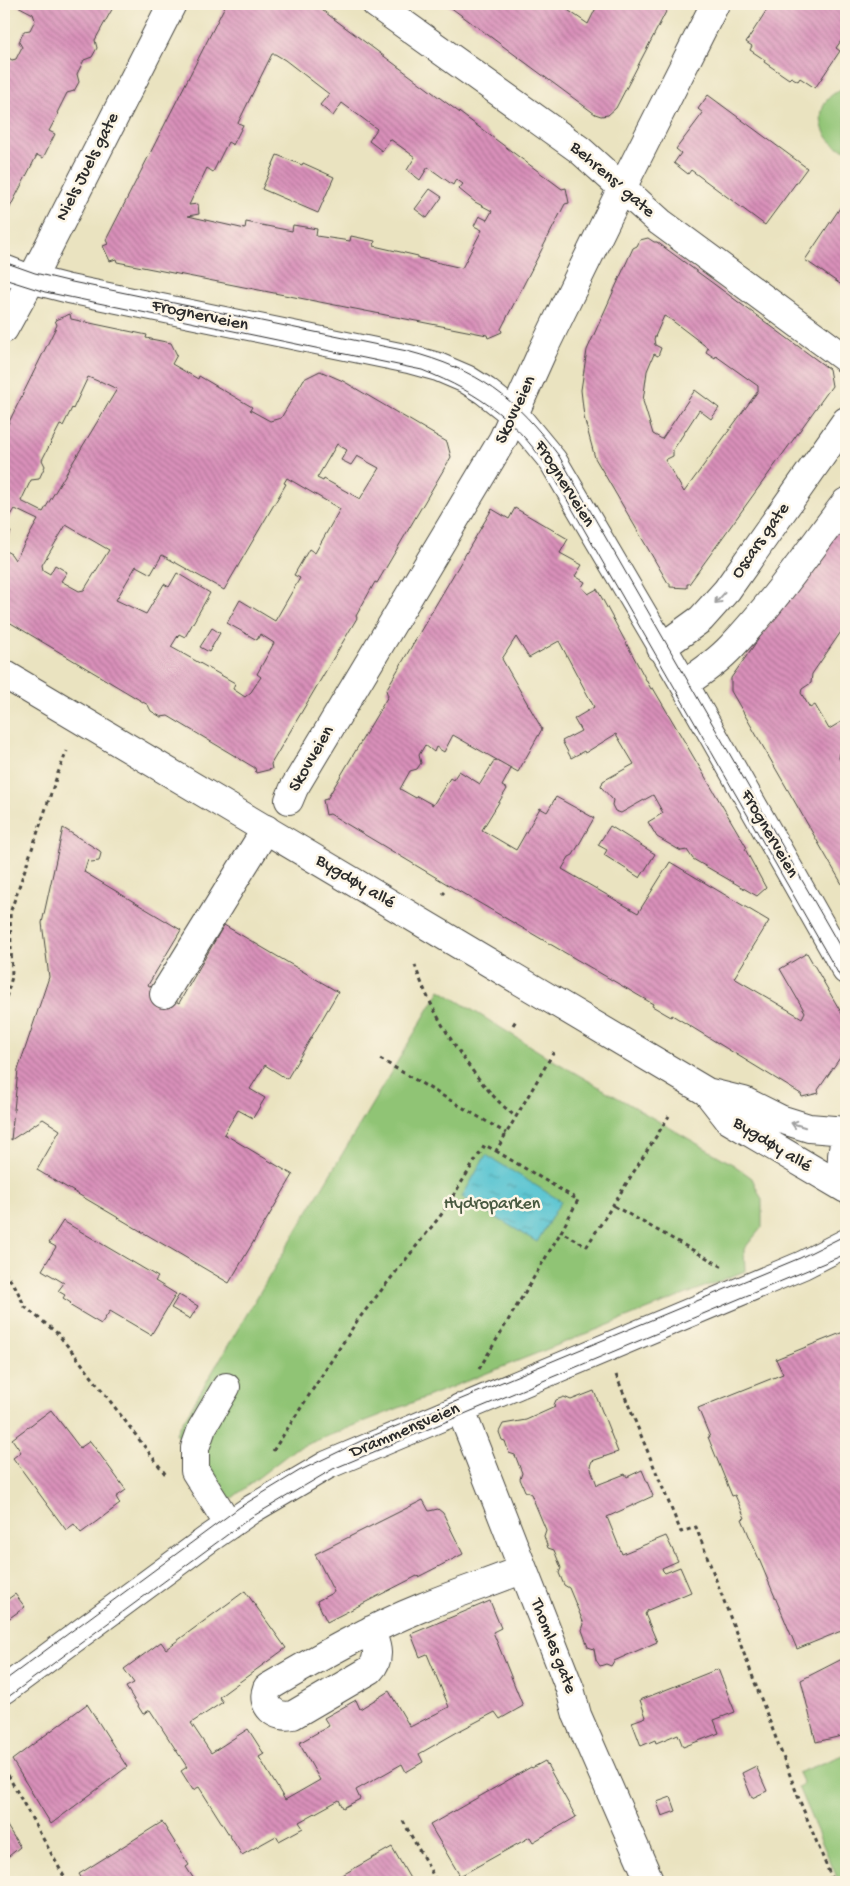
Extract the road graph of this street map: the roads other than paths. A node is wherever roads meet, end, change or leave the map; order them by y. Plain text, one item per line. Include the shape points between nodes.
1 (172, 4) edge
2 (376, 4) edge
3 (715, 4) edge
4 (622, 188) junction
5 (4, 269) edge
6 (30, 279) junction
7 (4, 329) edge
8 (846, 360) edge
9 (515, 415) junction
10 (846, 421) edge
11 (846, 502) edge
12 (661, 648) junction
13 (4, 674) edge
14 (684, 684) junction
15 (291, 794) dead end
16 (266, 829) junction
17 (846, 970) edge
18 (164, 994) dead end
19 (707, 1092) junction
20 (846, 1131) edge
21 (846, 1139) edge
22 (846, 1187) edge
23 (846, 1243) edge
24 (226, 1387) dead end
25 (460, 1408) junction
26 (229, 1525) junction
27 (523, 1569) junction
28 (371, 1630) dead end
29 (4, 1690) edge
30 (650, 1882) edge

1 - 6 street, Niels Juels gate
2 - 4 street, Behrens’ gate via 580,150
3 - 4 street, Skovveien
4 - 8 street, Behrens’ gate via 660,222
4 - 9 street, Skovveien
5 - 6 street, Frognerveien
6 - 7 street, Niels Juels gate
6 - 9 street, Frognerveien via 438,367 466,379
9 - 12 street, Frognerveien via 553,461
9 - 15 street, Skovveien via 490,464
10 -> 12 street, Oscars gate via 727,590 701,618
11 - 14 street via 758,618 712,664
12 - 14 street, Frognerveien
13 - 16 street, Bygdøy allé
14 - 17 street, Frognerveien
16 - 18 street
16 - 19 street, Bygdøy allé
20 -> 19 street, Bygdøy allé via 808,1128 780,1119 744,1101
19 - 22 street, Bygdøy allé via 729,1120
21 - 22 street via 842,1160
23 - 25 street, Drammensveien via 803,1266
24 - 26 street via 202,1428 196,1448 195,1471
25 - 26 street, Drammensveien via 327,1465
25 - 27 street, Thomles gate
26 - 29 street, Drammensveien
27 - 28 street
27 - 30 street, Thomles gate via 577,1715

